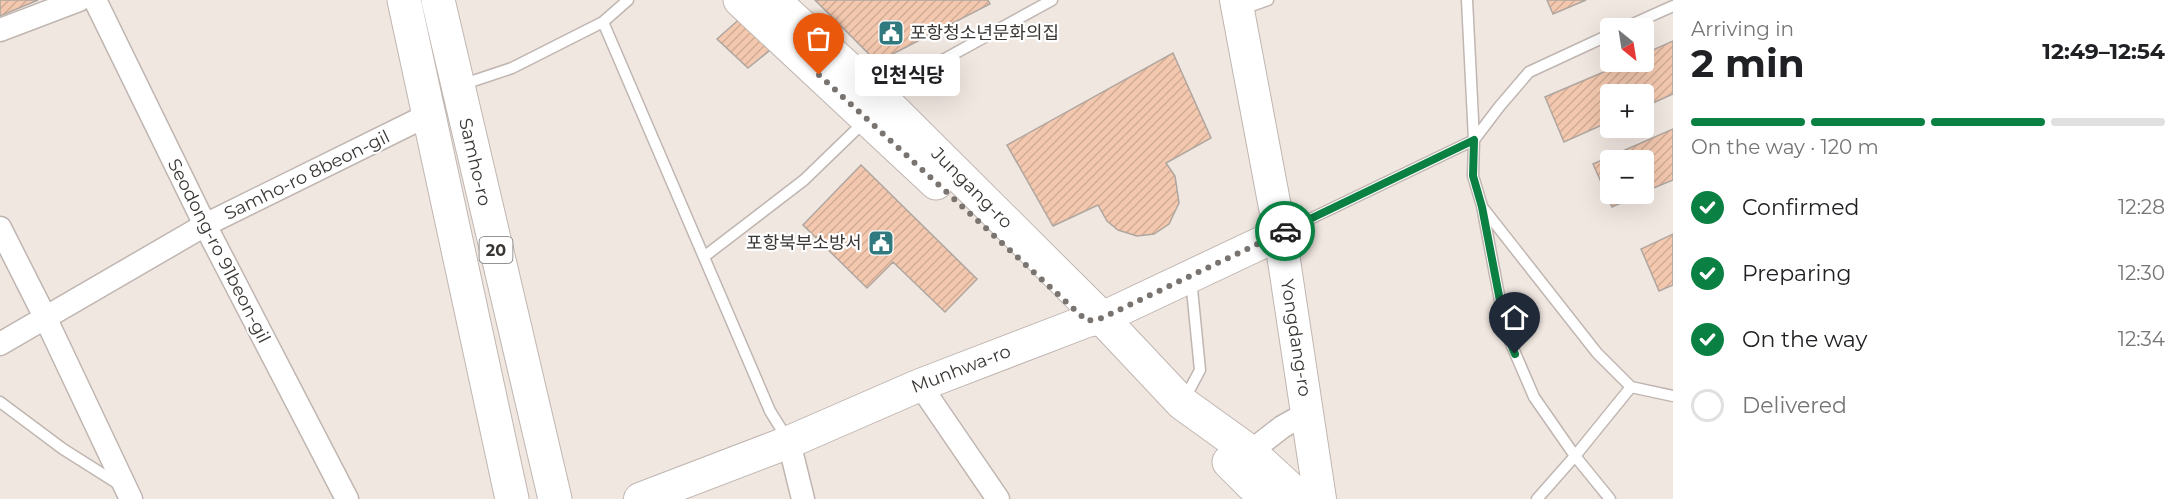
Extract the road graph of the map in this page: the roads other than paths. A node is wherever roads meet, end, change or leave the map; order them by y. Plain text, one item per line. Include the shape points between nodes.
1 (79, 0) edge
2 (95, 0) edge
3 (404, 0) edge
4 (438, 0) edge
5 (628, 0) edge
6 (740, 0) edge
7 (773, 0) edge
8 (1051, 0) edge
9 (1268, 0) edge
10 (1467, 0) edge
11 (1237, 5) edge
12 (1673, 6) edge
13 (1646, 18) edge
14 (603, 22) junction
15 (0, 30) edge
16 (1600, 39) edge
17 (456, 86) junction
18 (876, 111) junction
19 (428, 115) junction
20 (1474, 140) junction
21 (1482, 207) junction
22 (205, 225) junction
23 (0, 228) edge
24 (1280, 234) junction
25 (705, 256) junction
26 (1190, 277) junction
27 (45, 317) junction
28 (1094, 319) junction
29 (0, 344) edge
30 (920, 385) junction
31 (1631, 387) junction
32 (1673, 396) edge
33 (0, 402) edge
34 (1182, 403) junction
35 (1308, 413) junction
36 (789, 442) junction
37 (1250, 452) junction
38 (1575, 456) junction
39 (128, 493) edge
40 (347, 499) edge
41 (512, 499) edge
42 (555, 499) edge
43 (639, 499) edge
44 (803, 499) edge
45 (998, 499) edge
46 (1266, 499) edge
47 (1301, 499) edge
48 (1320, 499) edge
49 (1537, 499) edge
50 (1610, 499) edge

1 - 15 street
2 - 22 street, Seodong-ro 91beon-gil
3 - 19 main road, Samho-ro / 20
4 - 17 main road, Samho-ro / 20
5 - 14 lane
6 - 18 main road, Jungang-ro
7 - 18 main road, Jungang-ro
8 - 18 lane via 921,72
9 - 11 lane
10 - 20 lane
11 - 24 street, Yongdang-ro
12 - 13 lane
14 - 17 lane via 512,68
14 - 25 lane
16 - 20 lane via 1529,72
17 - 42 main road, Samho-ro / 20
18 - 25 lane via 804,180
18 - 28 main road, Jungang-ro
19 - 22 street, Samho-ro 8beon-gil
19 - 41 main road, Samho-ro / 20
20 - 21 lane via 1473,176
20 - 24 lane
21 - 31 lane via 1597,353
21 - 38 lane via 1506,332 1534,398
22 - 27 street, Samho-ro 8beon-gil
22 - 40 street, Seodong-ro 91beon-gil
23 - 27 street
24 - 26 street, Munhwa-ro
24 - 35 street, Yongdang-ro
25 - 36 lane via 770,411
26 - 28 street, Munhwa-ro
26 - 34 lane via 1200,370
27 - 29 street, Samho-ro 8beon-gil
27 - 39 street
28 - 30 street, Munhwa-ro
28 - 34 main road, Jungang-ro
28 - 46 main road, Jungang-ro
30 - 36 street, Munhwa-ro
30 - 45 street
31 - 32 lane
31 - 38 lane
33 - 39 lane
34 - 37 main road, Jungang-ro
35 - 37 street
35 - 48 street, Yongdang-ro
36 - 43 street, Munhwa-ro
36 - 44 street
37 - 47 main road, Jungang-ro
38 - 49 lane
38 - 50 lane

